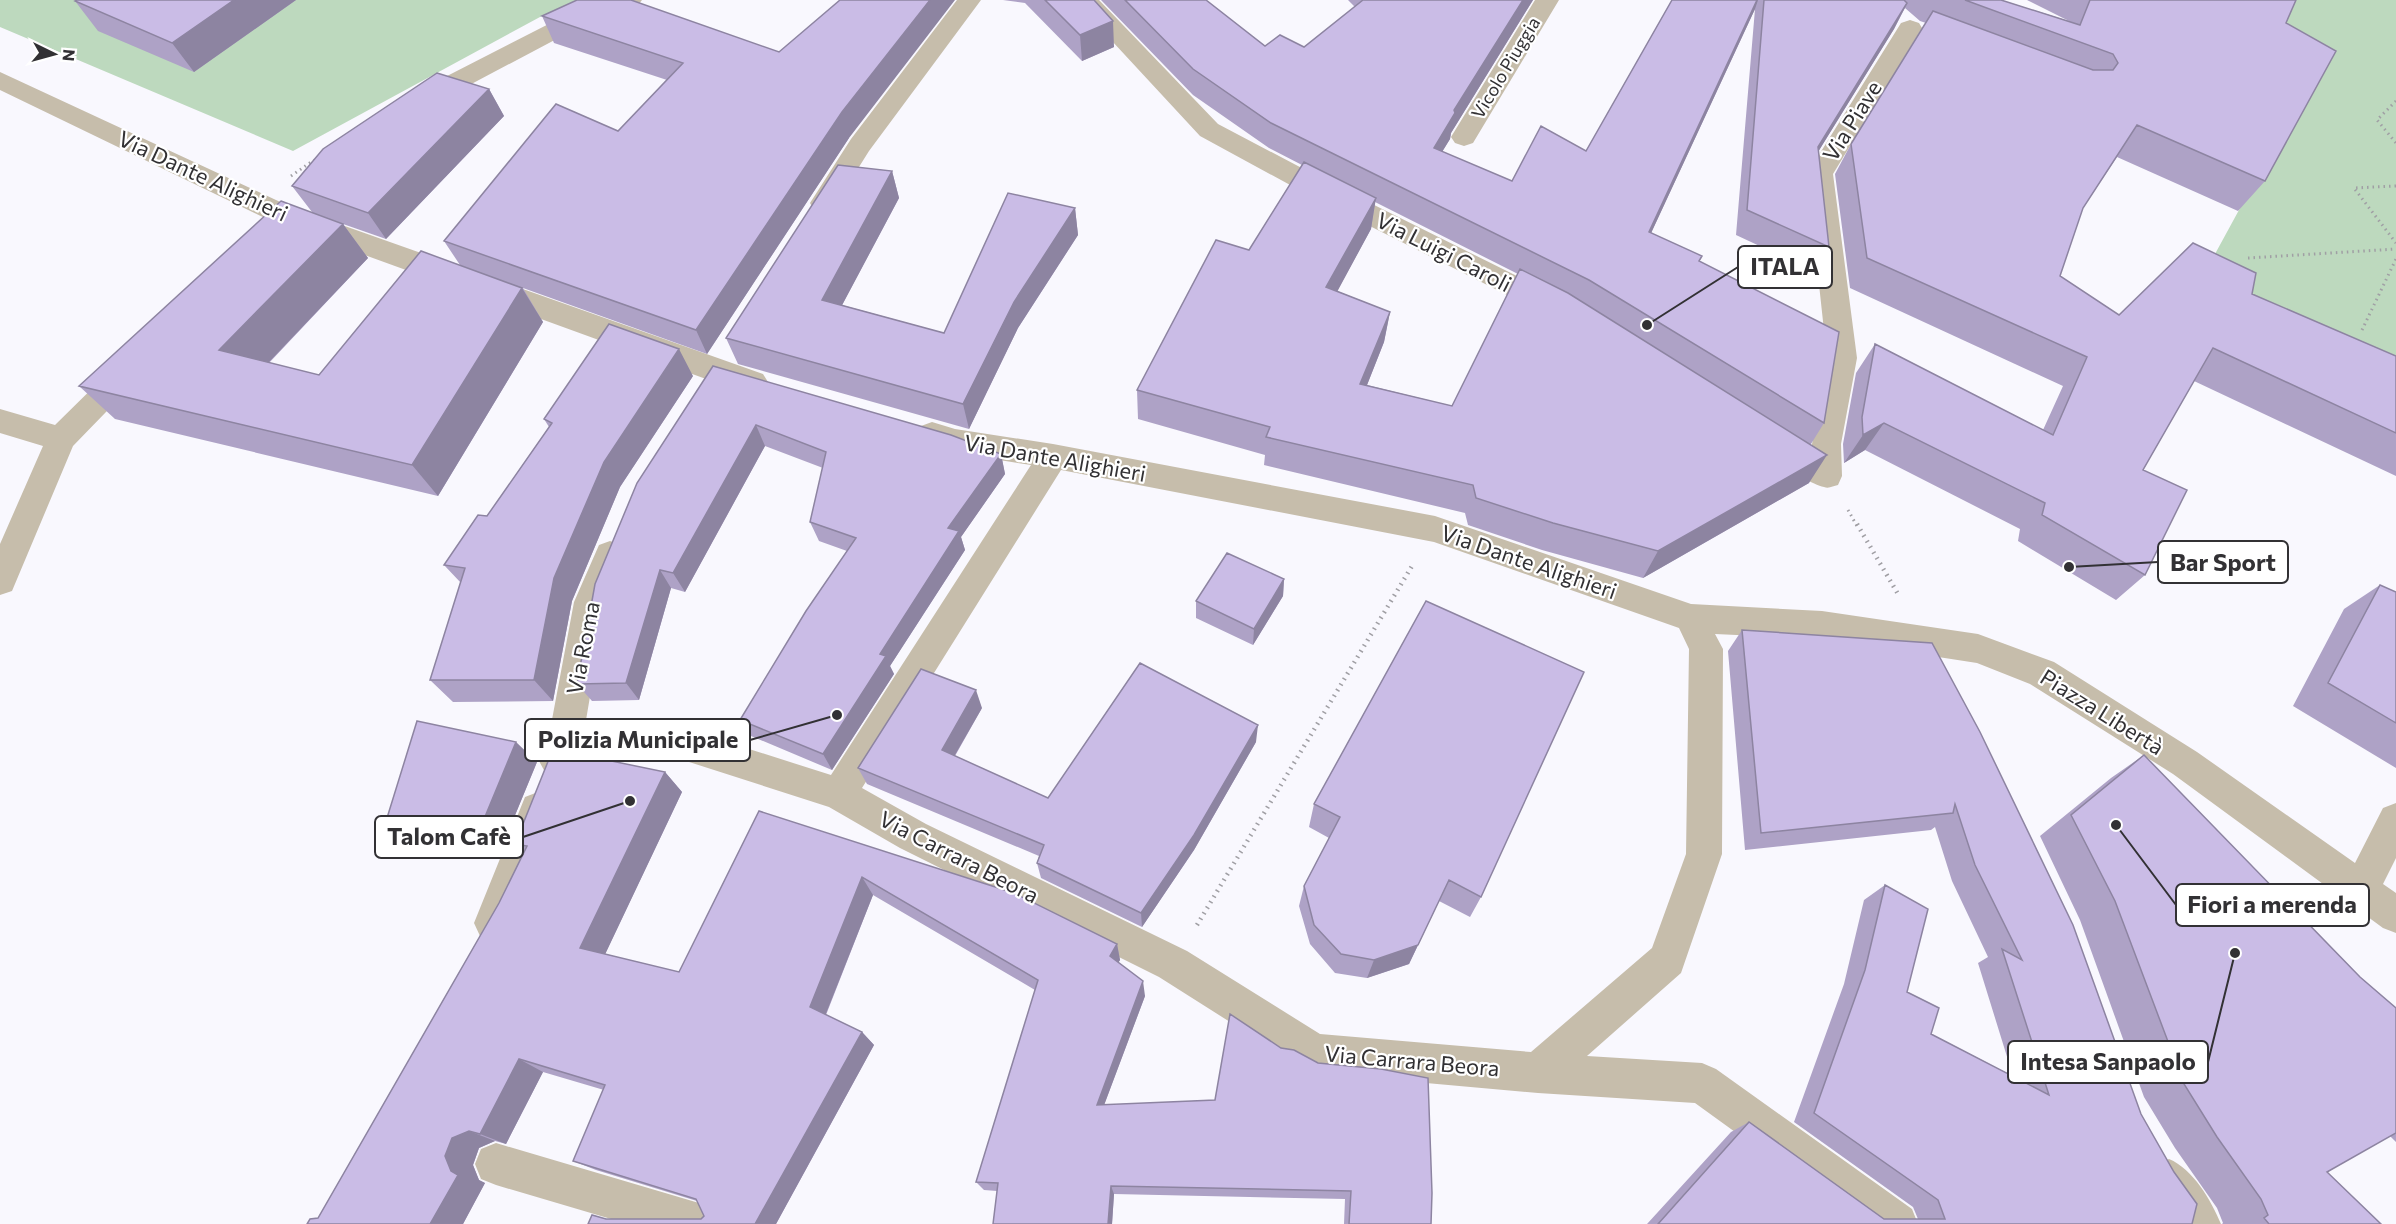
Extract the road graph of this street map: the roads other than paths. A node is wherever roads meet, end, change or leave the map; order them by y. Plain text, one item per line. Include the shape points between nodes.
1 (630, 0) edge
2 (969, 0) edge
3 (1086, 0) edge
4 (1548, 0) edge
5 (1911, 26) dead end
6 (0, 80) edge
7 (395, 118) edge
8 (1464, 137) dead end
9 (811, 222) edge
10 (1578, 320) edge
11 (143, 356) edge
12 (722, 361) junction
13 (784, 391) edge
14 (697, 400) edge
15 (0, 421) edge
16 (909, 428) edge
17 (1756, 430) edge
18 (61, 439) junction
19 (1053, 456) junction
20 (620, 529) edge
21 (0, 581) edge
22 (1691, 618) junction
23 (1926, 641) junction
24 (1943, 682) edge
25 (565, 741) junction
26 (839, 794) junction
27 (2396, 820) edge
28 (2361, 890) junction
29 (2396, 915) edge
30 (476, 952) edge
31 (1538, 1073) junction
32 (2153, 1155) edge
33 (496, 1164) dead end
34 (699, 1224) edge
35 (1897, 1224) edge
36 (2200, 1224) edge

1 - 7 street via 590,12 425,97
2 - 9 street via 860,145
3 - 10 street, Via Luigi Caroli via 1209,130
4 - 8 street, Vicolo Piuggia
5 - 17 street, Via Piave via 1820,174 1842,358 1826,444 1827,476
6 - 12 street, Via Dante Alighieri via 275,211
11 - 18 street
12 - 13 street, Via Dante Alighieri
12 - 14 street
15 - 18 street
16 - 19 street, Via Dante Alighieri via 955,441
18 - 21 street
19 - 22 street, Via Dante Alighieri via 1435,529
19 - 26 street
20 - 25 street, Via Roma via 590,602
22 - 23 street, Piazza Libertà via 1822,625
22 - 31 street via 1706,649 1704,854 1667,960
23 - 24 street
23 - 28 street, Piazza Libertà via 1978,649 2042,673 2185,763
25 - 26 street, Via Carrara Beora via 686,745
25 - 30 street, Via Roma via 493,922
26 - 31 street, Via Carrara Beora via 913,836 1173,964 1316,1053
27 - 28 street
28 - 29 street, Piazza Libertà
31 - 35 street, Via Carrara Beora via 1702,1083
32 - 36 street
33 - 34 street

